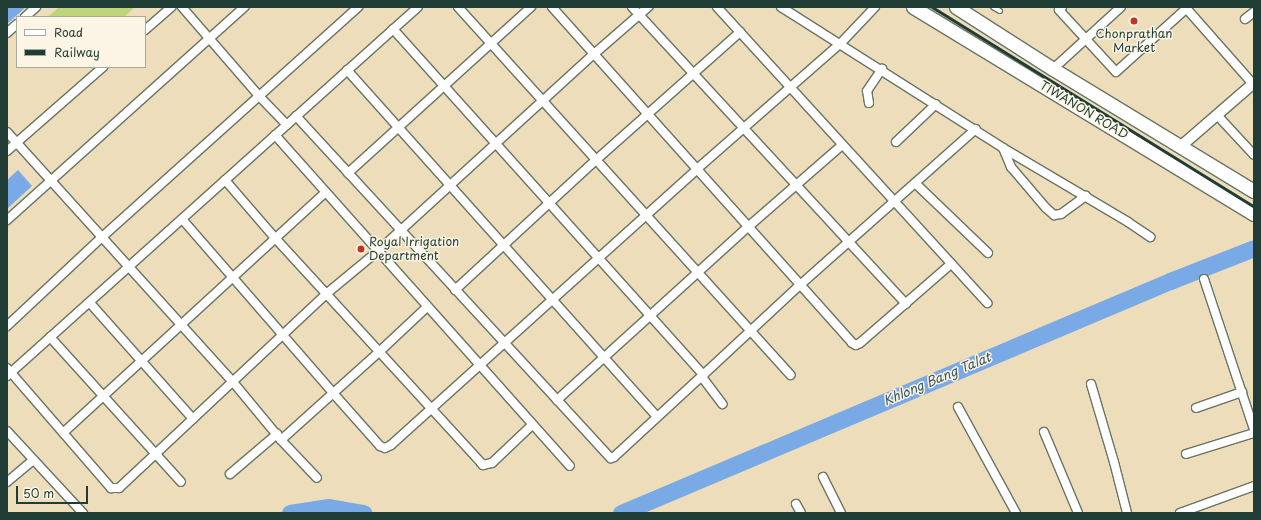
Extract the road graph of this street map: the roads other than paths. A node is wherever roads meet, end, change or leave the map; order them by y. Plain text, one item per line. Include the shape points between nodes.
1 (36, 7) edge
2 (171, 7) edge
3 (182, 7) edge
4 (244, 7) edge
5 (358, 7) edge
6 (418, 7) edge
7 (458, 7) edge
8 (531, 7) edge
9 (552, 7) edge
10 (632, 7) edge
11 (648, 7) edge
12 (717, 7) edge
13 (781, 7) edge
14 (875, 7) edge
15 (913, 7) edge
16 (956, 7) edge
17 (994, 7) edge
18 (1062, 7) edge
19 (1121, 7) edge
20 (1183, 9) edge
21 (1000, 11) dead end
22 (1254, 12) edge
23 (639, 15) junction
24 (26, 16) edge
25 (1245, 19) dead end
26 (16, 25) edge
27 (146, 29) edge
28 (393, 29) junction
29 (740, 32) junction
30 (7, 33) edge
31 (209, 38) junction
32 (1086, 38) junction
33 (491, 44) junction
34 (840, 44) junction
35 (594, 54) junction
36 (102, 68) edge
37 (882, 69) junction
38 (1053, 69) junction
39 (347, 70) junction
40 (694, 74) junction
41 (1253, 83) edge
42 (444, 87) junction
43 (791, 88) junction
44 (259, 96) junction
45 (543, 101) junction
46 (869, 103) dead end
47 (936, 104) junction
48 (648, 114) junction
49 (1217, 115) junction
50 (296, 116) junction
51 (287, 125) junction
52 (398, 128) junction
53 (744, 129) junction
54 (976, 129) junction
55 (7, 132) edge
56 (275, 135) junction
57 (16, 142) junction
58 (896, 142) dead end
59 (496, 144) junction
60 (842, 144) junction
61 (1180, 147) junction
62 (1003, 148) junction
63 (7, 151) edge
64 (1254, 155) edge
65 (596, 160) junction
66 (697, 169) junction
67 (348, 173) junction
68 (225, 180) junction
69 (52, 181) junction
70 (915, 183) junction
71 (449, 185) junction
72 (796, 186) junction
73 (326, 192) junction
74 (1254, 192) edge
75 (1086, 196) junction
76 (894, 201) junction
77 (549, 204) junction
78 (1254, 214) edge
79 (646, 216) junction
80 (182, 219) junction
81 (7, 220) edge
82 (748, 227) junction
83 (401, 230) junction
84 (102, 237) junction
85 (1150, 237) dead end
86 (276, 239) junction
87 (849, 242) junction
88 (503, 245) junction
89 (378, 251) junction
90 (988, 253) dead end
91 (599, 258) junction
92 (951, 264) junction
93 (129, 266) junction
94 (697, 273) junction
95 (234, 277) junction
96 (1204, 279) dead end
97 (800, 285) junction
98 (455, 290) junction
99 (326, 294) junction
100 (552, 299) junction
101 (90, 303) junction
102 (987, 303) dead end
103 (906, 304) junction
104 (427, 307) junction
105 (650, 316) junction
106 (180, 324) junction
107 (7, 326) edge
108 (750, 332) junction
109 (283, 334) junction
110 (50, 337) junction
111 (504, 343) junction
112 (380, 352) junction
113 (603, 357) junction
114 (141, 360) junction
115 (479, 365) junction
116 (9, 372) edge
117 (790, 375) dead end
118 (702, 376) junction
119 (233, 382) junction
120 (1091, 384) dead end
121 (1242, 392) junction
122 (334, 394) junction
123 (104, 395) junction
124 (556, 400) junction
125 (722, 404) dead end
126 (958, 406) dead end
127 (1196, 408) dead end
128 (430, 409) junction
129 (657, 417) junction
130 (193, 419) junction
131 (532, 425) junction
132 (1254, 429) edge
133 (7, 432) edge
134 (64, 432) junction
135 (1044, 432) dead end
136 (1254, 433) edge
137 (279, 437) junction
138 (156, 453) junction
139 (1186, 454) dead end
140 (33, 460) junction
141 (570, 466) dead end
142 (230, 474) dead end
143 (823, 477) dead end
144 (317, 478) dead end
145 (7, 482) edge
146 (181, 482) dead end
147 (1254, 486) edge
148 (796, 504) dead end
149 (83, 513) edge
150 (800, 513) edge
151 (842, 513) edge
152 (1016, 513) edge
153 (1078, 513) edge
154 (1127, 513) edge
155 (1180, 513) edge

1 - 24 street
2 - 27 street
3 - 31 street
4 - 31 street
5 - 44 street
6 - 28 street
7 - 33 street
8 - 33 street
9 - 35 street
10 - 23 street
11 - 23 street
12 - 29 street
13 - 34 street
14 - 34 street
15 - 78 main road, TIWANON ROAD
16 - 38 main road, TIWANON ROAD
17 - 21 lane
18 - 32 street via 1059,10
19 - 32 street
20 - 32 street via 1116,72
20 - 41 street
22 - 25 street
23 - 35 street
23 - 40 street
26 - 30 street
28 - 39 street
28 - 42 street
29 - 40 street
29 - 43 street
31 - 44 street
31 - 69 street
32 - 38 street
33 - 42 street
33 - 45 street
34 - 37 street
34 - 43 street
35 - 45 street
35 - 48 street
36 - 57 street
37 - 46 street via 867,91
37 - 47 street
38 - 61 main road, TIWANON ROAD
39 - 50 street
39 - 52 street
40 - 48 street
40 - 53 street
41 - 49 street
42 - 52 street
42 - 59 street
43 - 53 street
43 - 60 street
44 - 51 street
44 - 84 street
45 - 59 street
45 - 65 street
47 - 54 street
47 - 58 street
48 - 65 street
48 - 66 street
49 - 61 street
49 - 64 street
50 - 51 street
50 - 67 street
51 - 56 street
52 - 67 street
52 - 71 street
53 - 66 street
53 - 72 street
54 - 62 street
54 - 70 street
55 - 57 street
56 - 68 street
56 - 73 street
57 - 63 street
57 - 69 street
59 - 71 street
59 - 77 street
60 - 72 street
60 - 76 street
61 - 74 main road, TIWANON ROAD
62 - 75 street
62 - 75 street via 1011,167 1054,215 1061,214
65 - 77 street
65 - 79 street
66 - 79 street
66 - 82 street
67 - 83 street
68 - 80 street
68 - 86 street
69 - 81 street
69 - 84 street
70 - 76 street
70 - 90 street
71 - 83 street
71 - 88 street
72 - 82 street
72 - 87 street
73 - 86 street
73 - 89 street
75 - 85 street
76 - 87 street
76 - 92 street
77 - 88 street
77 - 91 street
79 - 91 street
79 - 94 street
80 - 93 street
80 - 95 street
82 - 94 street
82 - 97 street
83 - 89 street
83 - 98 street
84 - 93 street
84 - 107 street
86 - 95 street
86 - 99 street
87 - 97 street
87 - 103 street
88 - 98 street
88 - 100 street
89 - 99 street
89 - 104 street
91 - 100 street
91 - 105 street
92 - 102 street
92 - 103 street
93 - 101 street
93 - 106 street
94 - 105 street
94 - 108 street
95 - 106 street
95 - 109 street
96 - 121 street
97 - 103 street via 856,345
97 - 108 street
98 - 111 street
99 - 109 street
99 - 112 street
100 - 111 street
100 - 113 street
101 - 110 street
101 - 114 street
104 - 112 street
104 - 115 street
105 - 113 street
105 - 118 street
106 - 114 street
106 - 119 street
108 - 117 street
108 - 118 street
109 - 119 street
109 - 122 street
110 - 116 street
110 - 123 street
111 - 115 street
111 - 124 street
112 - 122 street
112 - 128 street
113 - 124 street
113 - 129 street
114 - 123 street
114 - 130 street
115 - 128 street
115 - 131 street
116 - 134 street
118 - 125 street
118 - 129 street
119 - 130 street
119 - 137 street
120 - 154 street
121 - 127 street
121 - 132 street
122 - 128 street via 380,446 385,448
122 - 137 street
123 - 134 street
123 - 138 street
124 - 129 street via 611,458
126 - 152 street
128 - 131 street via 483,465 492,462
130 - 138 street
131 - 141 street
133 - 140 street
134 - 138 street via 115,489
135 - 153 street
136 - 139 street
137 - 142 street
137 - 144 street
138 - 146 street
140 - 145 street
140 - 149 street
143 - 151 street
147 - 155 street
148 - 150 street

